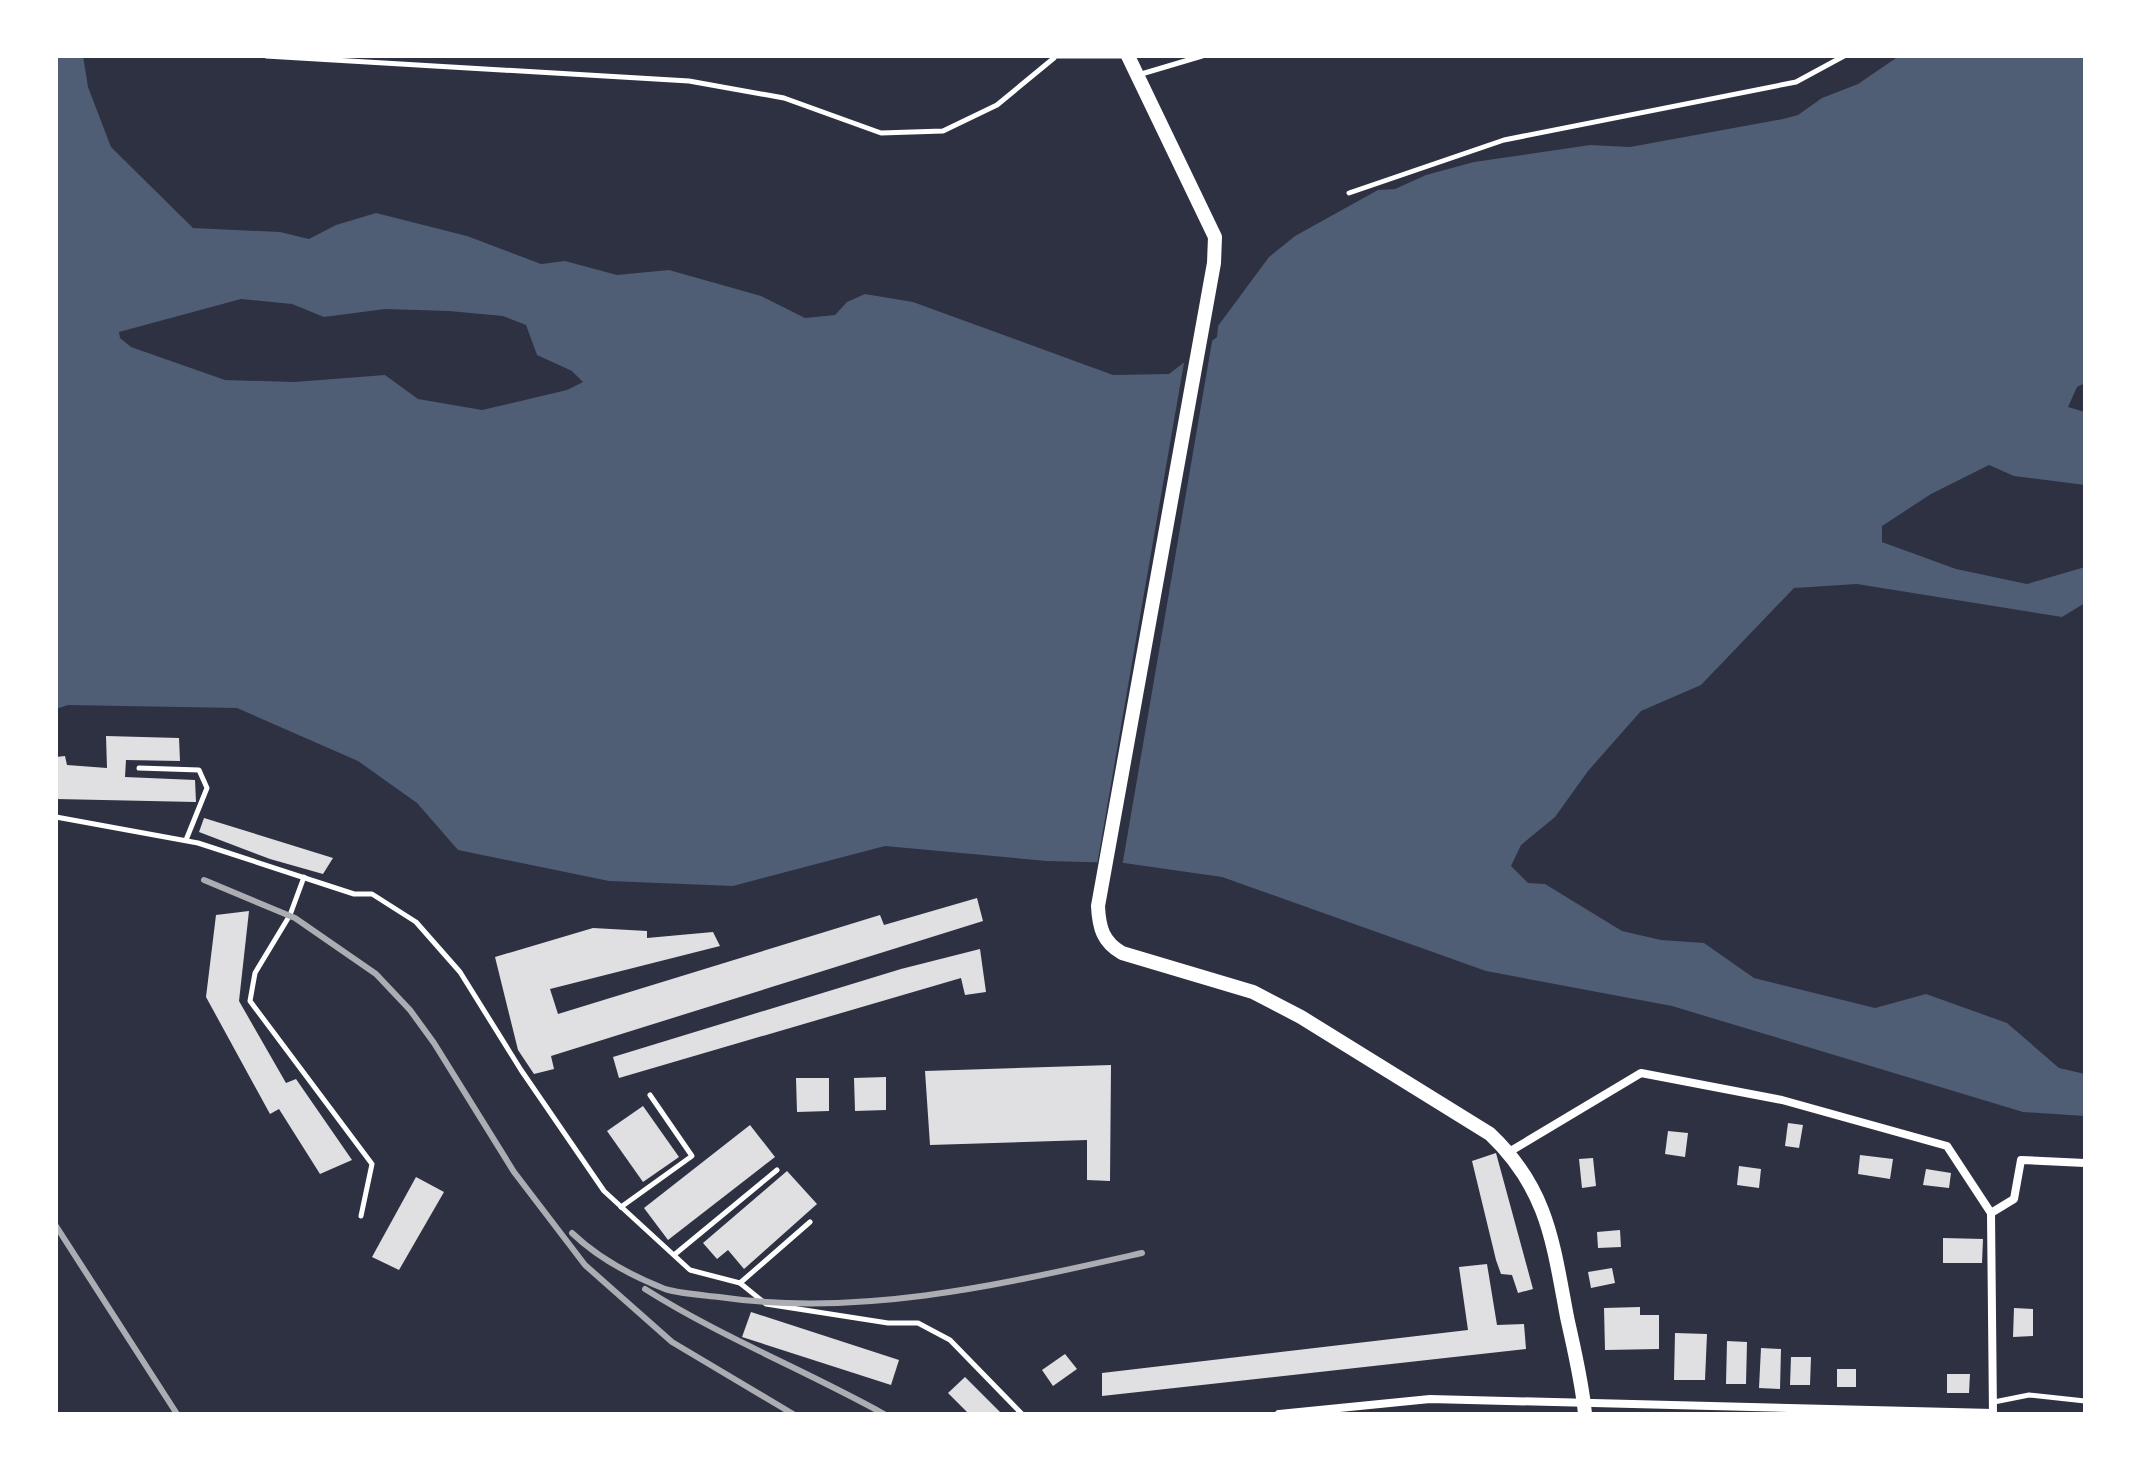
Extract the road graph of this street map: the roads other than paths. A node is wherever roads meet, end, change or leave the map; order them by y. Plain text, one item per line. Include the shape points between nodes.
1 (266, 56) edge
2 (1127, 56) edge
3 (1202, 56) edge
4 (1844, 56) edge
5 (1053, 57) edge
6 (1137, 76) junction
7 (1349, 193) dead end
8 (139, 768) dead end
9 (56, 817) edge
10 (186, 840) junction
11 (304, 877) junction
12 (650, 1095) dead end
13 (1509, 1152) junction
14 (2085, 1163) edge
15 (777, 1170) dead end
16 (621, 1207) junction
17 (1991, 1213) junction
18 (361, 1216) dead end
19 (810, 1222) dead end
20 (674, 1255) junction
21 (740, 1283) junction
22 (2085, 1401) edge
23 (1993, 1402) junction
24 (1585, 1409) edge
25 (1022, 1414) edge
26 (1279, 1414) edge
27 (1993, 1414) edge

1 - 5 lane via 689,81 784,98 881,133 943,131 997,105
2 - 5 lane
2 - 6 main road
3 - 6 lane
4 - 7 lane via 1796,82 1504,140
6 - 13 main road via 1215,237 1214,263 1098,906 1099,926 1109,945 1122,953 1253,992 1301,1017 1477,1126
8 - 10 lane via 199,770 207,788
9 - 10 lane
10 - 11 lane
11 - 16 lane via 354,894 372,894 416,922 460,972 521,1070 604,1191
11 - 18 lane via 290,915 255,973 250,1001 372,1164
12 - 16 lane via 692,1156
13 - 17 street via 1641,1073 1782,1100 1947,1146
13 - 24 main road via 1531,1182 1549,1223
14 - 17 street via 2021,1160 2014,1199
15 - 20 lane
16 - 20 lane
17 - 23 street
19 - 21 lane
20 - 21 lane via 690,1270
21 - 25 lane via 766,1304 918,1323 950,1340
22 - 23 lane via 2029,1395
23 - 27 street
24 - 26 street via 1430,1399
24 - 27 street

